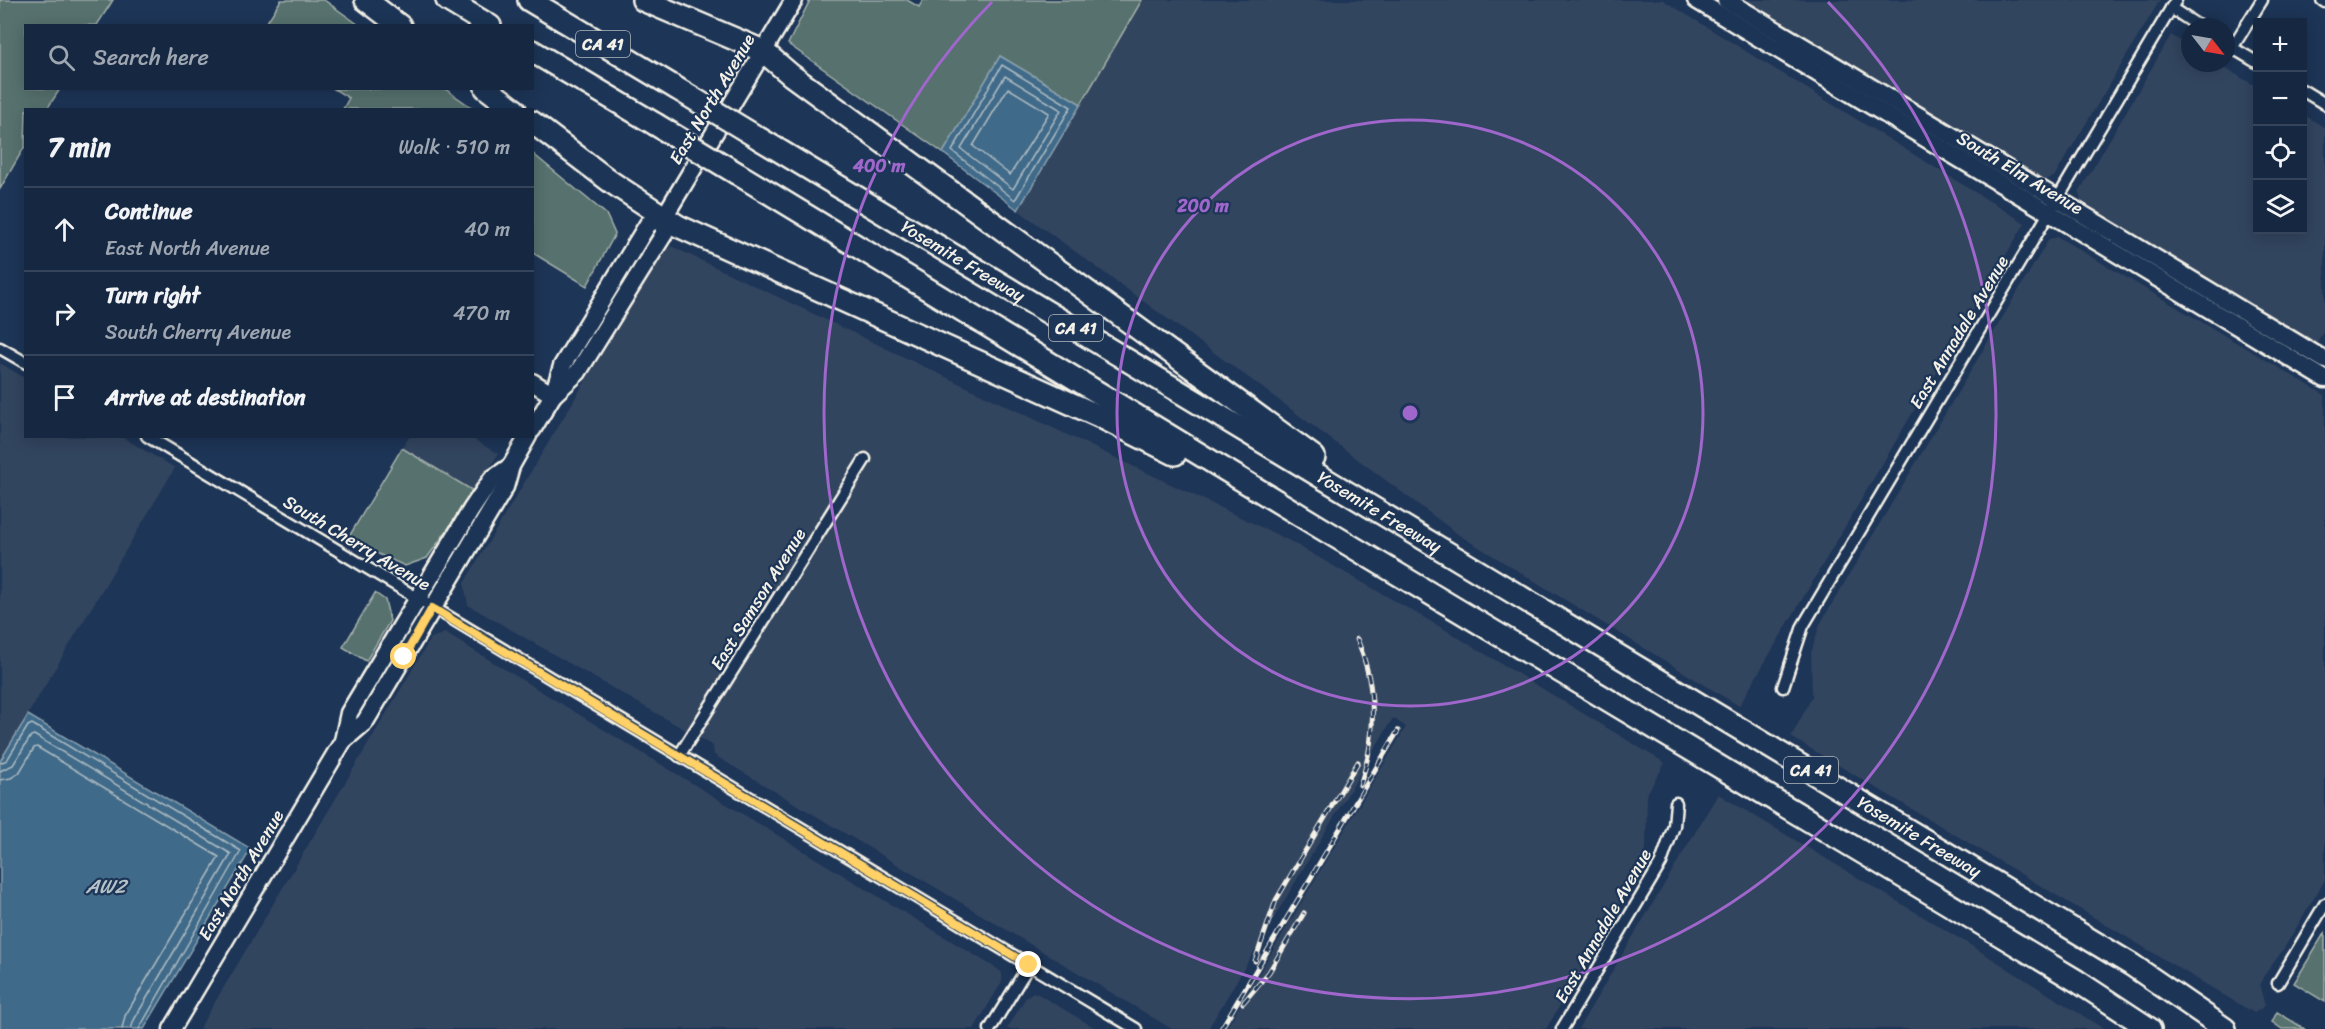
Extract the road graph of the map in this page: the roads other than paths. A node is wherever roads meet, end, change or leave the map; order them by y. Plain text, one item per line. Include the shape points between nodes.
1 (366, 0) edge
2 (447, 0) edge
3 (530, 0) edge
4 (643, 0) edge
5 (794, 0) edge
6 (1696, 0) edge
7 (1726, 0) edge
8 (2262, 0) edge
9 (2174, 4) edge
10 (2190, 18) edge
11 (397, 24) edge
12 (487, 24) edge
13 (2235, 38) edge
14 (2235, 50) edge
15 (763, 51) junction
16 (534, 52) edge
17 (2253, 60) edge
18 (489, 90) edge
19 (2307, 93) edge
20 (2325, 104) edge
21 (512, 108) edge
22 (534, 124) edge
23 (2053, 207) junction
24 (664, 217) junction
25 (0, 348) edge
26 (2325, 360) edge
27 (24, 362) edge
28 (2325, 379) edge
29 (534, 383) edge
30 (553, 395) junction
31 (534, 427) edge
32 (150, 438) edge
33 (527, 438) edge
34 (865, 459) dead end
35 (511, 466) junction
36 (1393, 518) junction
37 (1321, 528) junction
38 (417, 599) junction
39 (432, 608) junction
40 (1783, 687) dead end
41 (343, 741) junction
42 (679, 756) junction
43 (1676, 803) dead end
44 (2325, 904) edge
45 (1029, 965) junction
46 (2278, 983) dead end
47 (172, 1029) edge
48 (990, 1029) edge
49 (1136, 1029) edge
50 (1562, 1029) edge
51 (2151, 1029) edge
52 (2225, 1029) edge

1 - 11 highway
2 - 12 highway
3 - 36 highway, Yosemite Freeway / CA 41, bridge
4 - 15 highway
5 - 15 street, East North Avenue
6 - 23 street, South Elm Avenue
7 - 23 street, South Elm Avenue
8 - 13 street
9 - 10 street
9 - 23 street, East Annadale Avenue
14 - 17 street
15 - 24 street, East North Avenue
15 - 36 highway
16 - 37 highway, CA 41, bridge
18 - 21 highway
19 - 20 street
22 - 24 highway
23 - 26 street, South Elm Avenue
23 - 28 street, South Elm Avenue
23 - 40 street, East Annadale Avenue via 1803,626
24 - 30 street, East North Avenue via 648,224 562,366
24 - 37 highway via 1103,418
25 - 27 street
29 - 30 street
30 - 31 street, East North Avenue
32 - 38 street, South Cherry Avenue
33 - 35 street, East North Avenue
34 - 42 street, East Samson Avenue
35 - 38 street, East North Avenue via 492,479
35 - 39 street, East North Avenue via 505,487
36 - 52 highway, Yosemite Freeway / CA 41 via 2132,965
37 - 51 highway, CA 41
38 - 39 street, South Cherry Avenue
38 - 41 street, East North Avenue via 349,713
39 - 41 street, East North Avenue via 365,722
39 - 42 street, South Cherry Avenue
41 - 47 street, East North Avenue
42 - 45 street, South Cherry Avenue
43 - 50 street, East Annadale Avenue via 1674,826 1661,863
44 - 46 street
45 - 48 street
45 - 49 street, South Cherry Avenue

